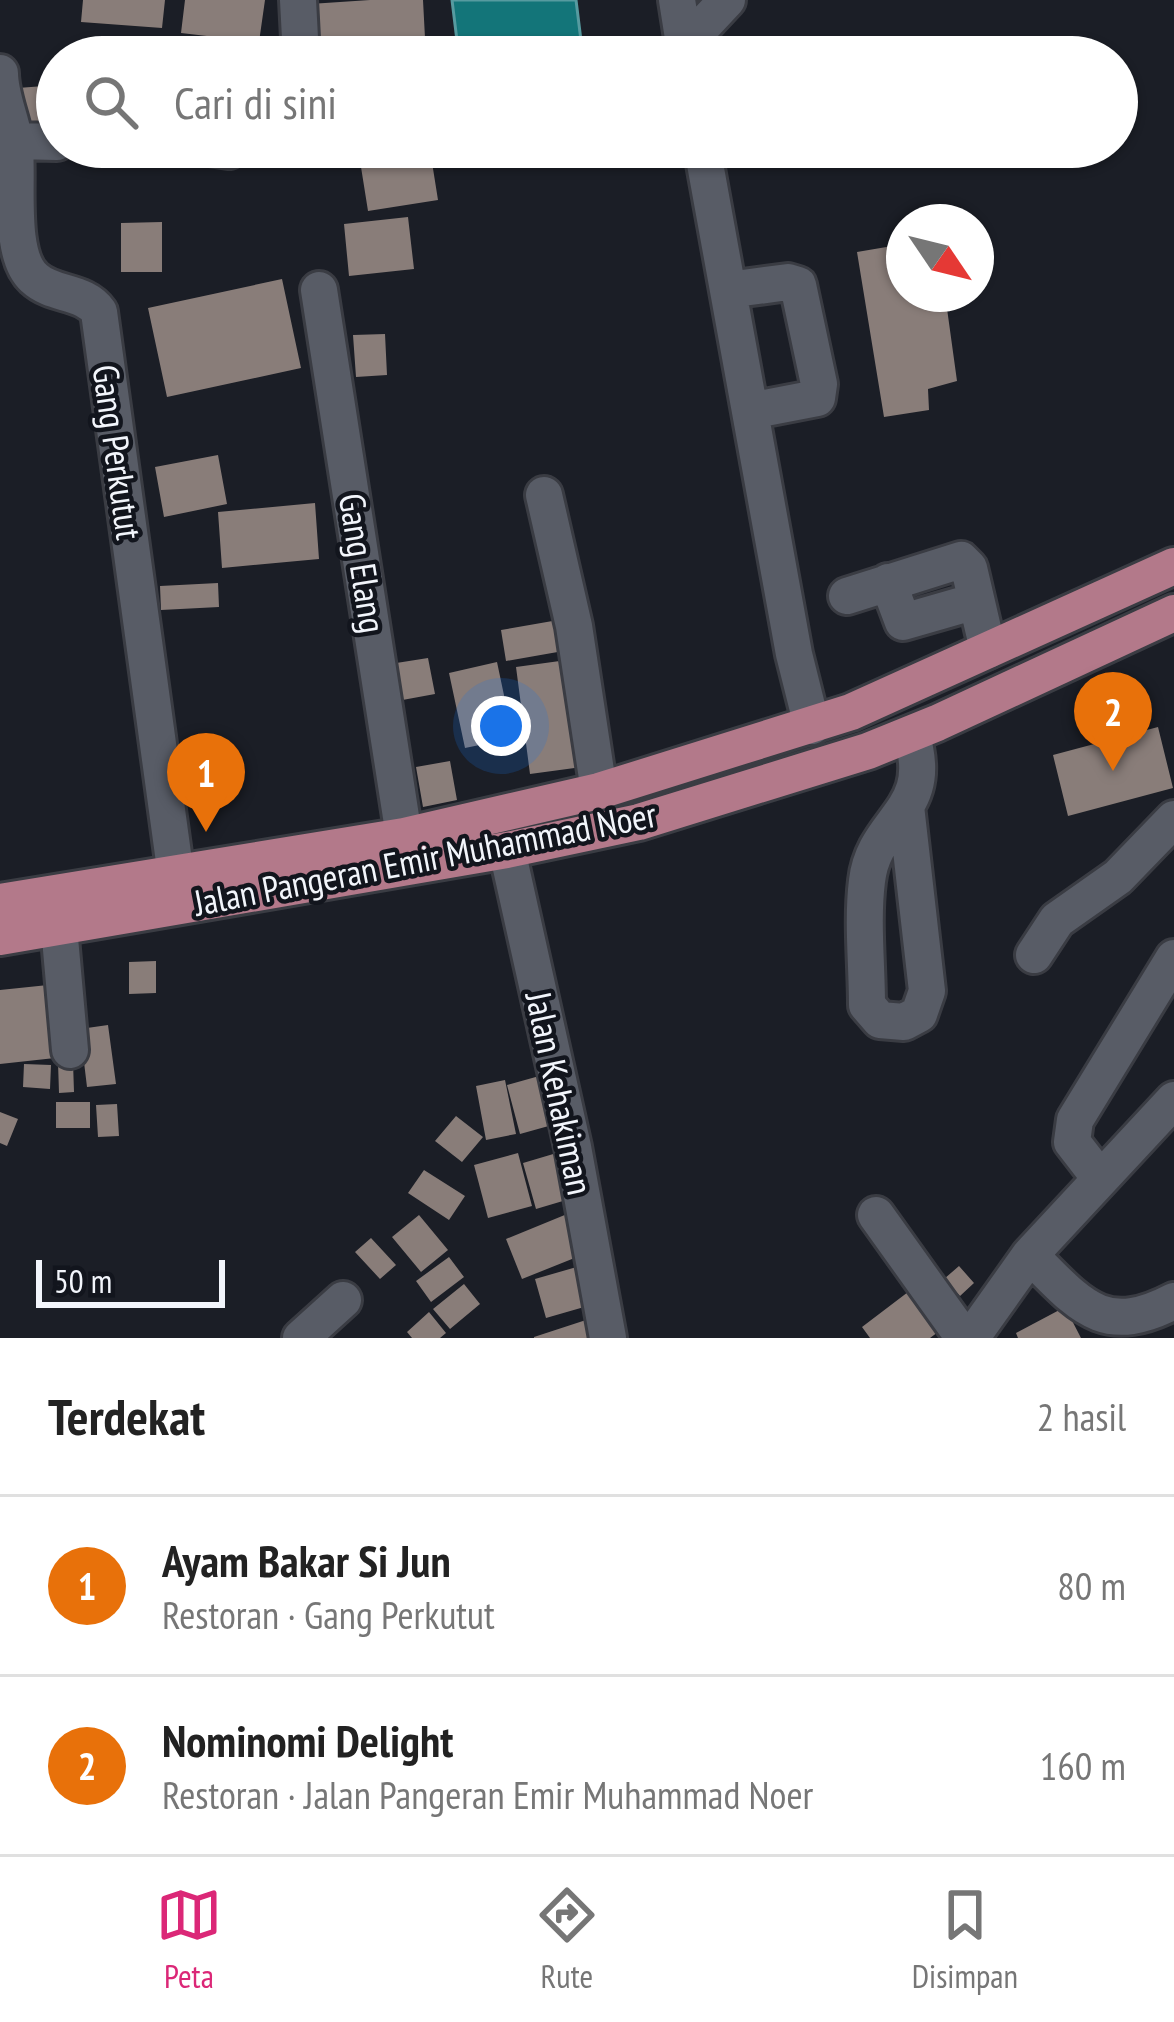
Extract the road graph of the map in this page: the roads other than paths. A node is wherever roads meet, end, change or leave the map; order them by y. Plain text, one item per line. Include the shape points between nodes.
1 (298, 0) edge
2 (676, 0) edge
3 (727, 0) edge
4 (300, 36) edge
5 (682, 36) edge
6 (697, 36) edge
7 (0, 73) edge
8 (0, 85) edge
9 (14, 140) junction
10 (36, 141) edge
11 (706, 168) edge
12 (319, 290) dead end
13 (728, 290) junction
14 (750, 411) junction
15 (544, 495) dead end
16 (1174, 566) edge
17 (847, 596) dead end
18 (1174, 613) edge
19 (988, 650) junction
20 (922, 681) junction
21 (812, 726) junction
22 (924, 728) junction
23 (599, 791) junction
24 (906, 806) junction
25 (1174, 819) edge
26 (549, 823) junction
27 (404, 836) junction
28 (507, 850) junction
29 (176, 876) junction
30 (220, 883) junction
31 (0, 902) edge
32 (59, 927) junction
33 (0, 937) edge
34 (1034, 955) dead end
35 (1174, 958) edge
36 (70, 1050) dead end
37 (1174, 1100) edge
38 (1100, 1177) junction
39 (876, 1215) dead end
40 (1030, 1255) junction
41 (343, 1300) dead end
42 (1167, 1318) edge
43 (301, 1338) edge
44 (608, 1338) edge
45 (968, 1338) edge

1 - 4 street
2 - 5 street
3 - 6 street
7 - 8 street, Gang Perkutut
8 - 9 street, Gang Perkutut
9 - 10 street
9 - 29 street, Gang Perkutut via 25,266 34,279 91,300 99,312
11 - 13 street
12 - 27 street, Gang Elang
13 - 14 street
13 - 14 street via 799,285 820,384 818,398
14 - 21 street
15 - 23 street
16 - 19 main road, Jalan Pangeran Emir Muhammad Noer
17 - 19 street via 961,560
18 - 22 main road, Jalan Pangeran Emir Muhammad Noer
19 - 20 main road, Jalan Pangeran Emir Muhammad Noer
20 - 21 main road, Jalan Pangeran Emir Muhammad Noer
20 - 22 main road
21 - 23 main road, Jalan Pangeran Emir Muhammad Noer
22 - 24 street
22 - 26 main road, Jalan Pangeran Emir Muhammad Noer via 639,821
23 - 26 main road, Jalan Pangeran Emir Muhammad Noer
24 - 24 street via 867,880 867,1005 875,1018 904,1022 919,1014 927,991
25 - 34 street via 1118,877 1057,920
26 - 27 main road, Jalan Pangeran Emir Muhammad Noer
26 - 28 main road, Jalan Pangeran Emir Muhammad Noer
27 - 30 main road, Jalan Pangeran Emir Muhammad Noer
28 - 30 main road, Jalan Pangeran Emir Muhammad Noer
28 - 44 street, Jalan Kehakiman
29 - 30 main road, Jalan Pangeran Emir Muhammad Noer
29 - 31 main road, Jalan Pangeran Emir Muhammad Noer
30 - 32 main road, Jalan Pangeran Emir Muhammad Noer
32 - 33 main road, Jalan Pangeran Emir Muhammad Noer
32 - 36 street
35 - 38 street via 1075,1120 1072,1142
37 - 38 street
38 - 40 street
39 - 45 street
40 - 42 street via 1100,1322 1120,1327
40 - 45 street
41 - 43 street

